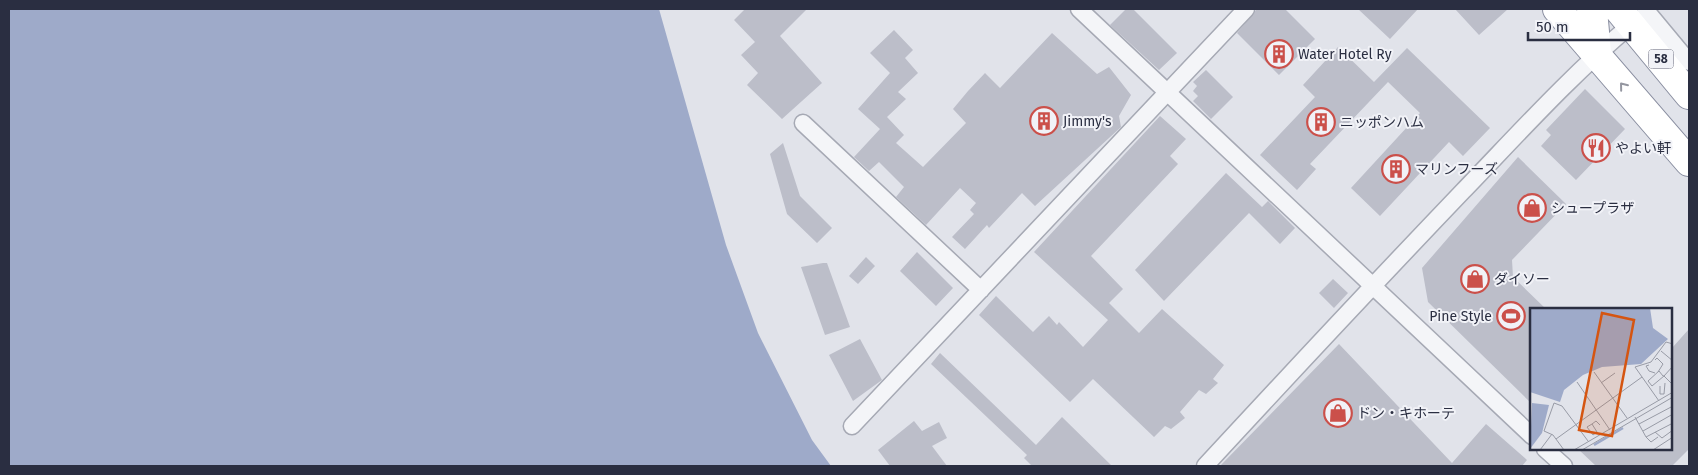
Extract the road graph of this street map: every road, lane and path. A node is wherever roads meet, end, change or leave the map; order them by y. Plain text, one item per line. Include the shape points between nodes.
1 (1079, 9) edge
2 (1246, 9) edge
3 (1556, 9) edge
4 (1591, 9) edge
5 (1632, 14) edge
6 (1597, 54) junction
7 (1689, 62) edge
8 (1167, 92) junction
9 (1689, 94) edge
10 (803, 123) dead end
11 (1689, 162) edge
12 (1373, 285) junction
13 (981, 290) junction
14 (852, 426) dead end
15 (1530, 434) edge
16 (1547, 450) edge
17 (1205, 466) edge
18 (1564, 466) edge

1 - 8 street
2 - 8 street
3 - 6 highway
4 - 6 highway
5 - 6 street
5 - 7 street
5 - 9 highway, 58
11 -> 6 highway
6 - 12 street
8 - 12 street
8 - 13 street
10 - 13 street
12 - 15 street
12 - 17 street
13 - 14 street
16 - 18 street

